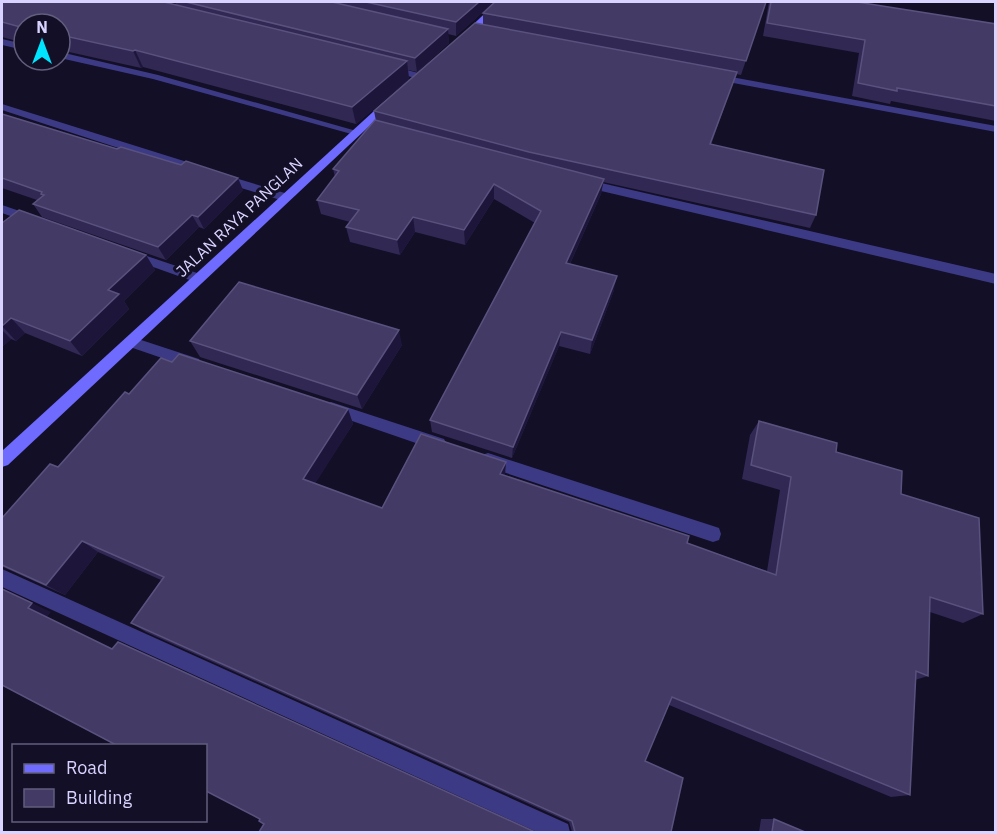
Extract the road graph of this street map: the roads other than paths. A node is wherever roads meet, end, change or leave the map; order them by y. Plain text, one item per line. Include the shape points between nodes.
1 (501, 2) edge
2 (455, 42) edge
3 (72, 59) edge
4 (373, 65) edge
5 (700, 74) edge
6 (415, 80) joint
7 (2, 107) edge
8 (364, 129) junction
9 (996, 129) edge
10 (573, 180) edge
11 (284, 197) junction
12 (2, 209) edge
13 (45, 225) edge
14 (122, 251) edge
15 (198, 278) junction
16 (996, 279) edge
17 (132, 342) junction
18 (212, 368) edge
19 (314, 402) edge
20 (451, 447) edge
21 (474, 455) edge
22 (2, 460) edge
23 (713, 534) dead end
24 (2, 578) edge
25 (560, 832) edge

1 - 2 street via 478,31
3 - 8 street
4 - 6 street
5 - 9 street
6 - 8 street, JALAN RAYA PANGLAN
7 - 11 street
8 - 11 street, JALAN RAYA PANGLAN
10 - 16 street
11 - 15 street, JALAN RAYA PANGLAN
12 - 13 street
14 - 15 street
15 - 17 street, JALAN RAYA PANGLAN
17 - 18 street
17 - 22 street, JALAN RAYA PANGLAN
19 - 20 street
21 - 23 street
24 - 25 street

